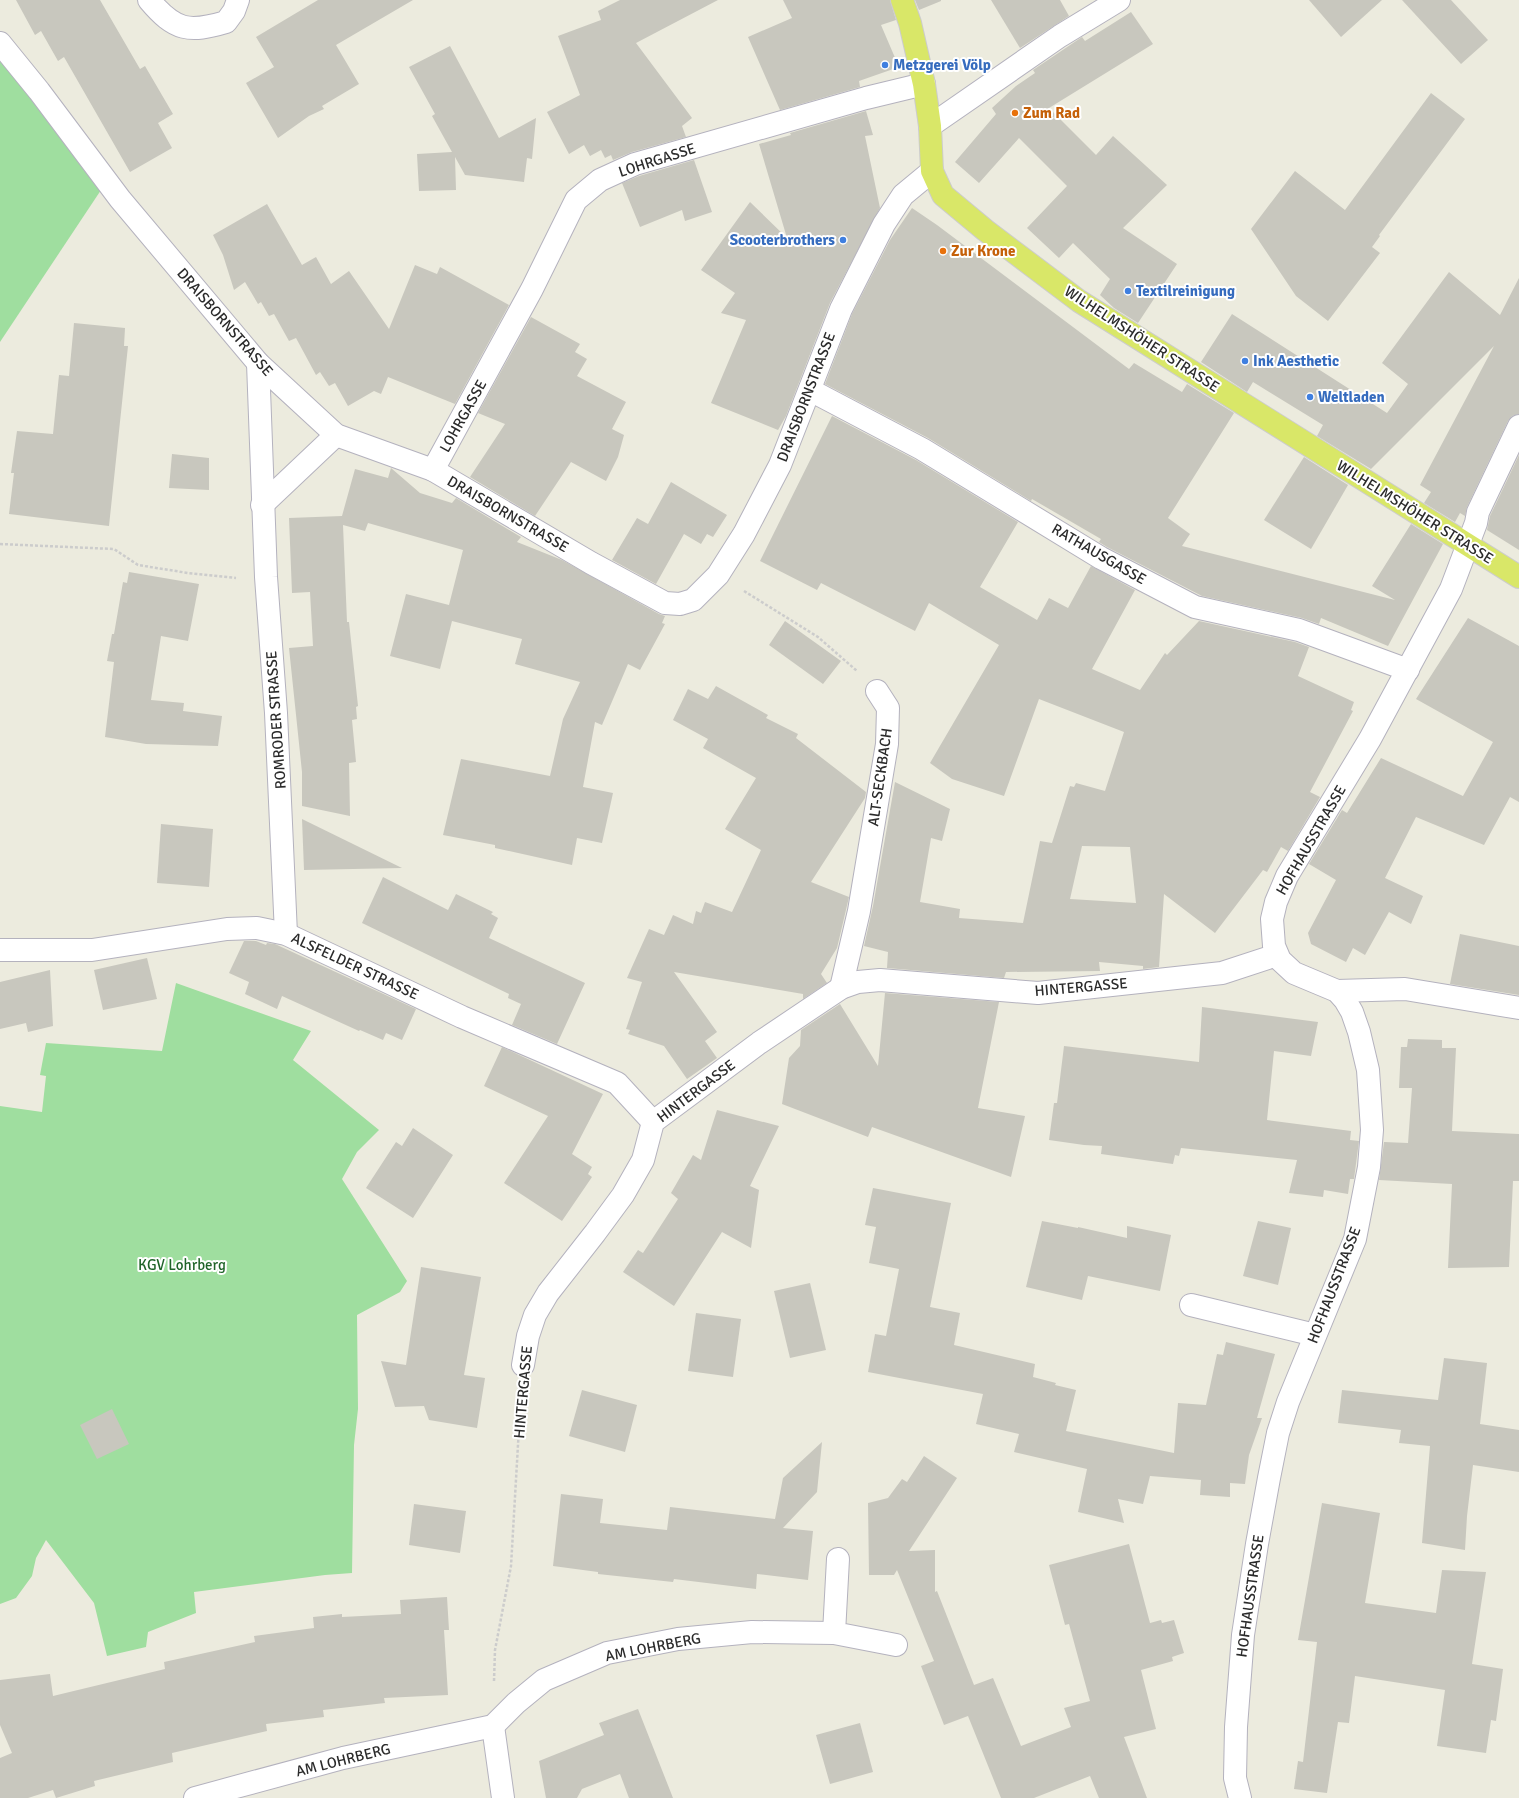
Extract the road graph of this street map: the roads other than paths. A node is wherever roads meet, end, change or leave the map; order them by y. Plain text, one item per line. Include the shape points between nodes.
1 (149, 0) edge
2 (238, 0) edge
3 (902, 0) edge
4 (1119, 0) edge
5 (0, 43) edge
6 (924, 84) junction
7 (930, 126) junction
8 (932, 171) junction
9 (258, 363) junction
10 (810, 390) junction
11 (1519, 426) edge
12 (336, 435) junction
13 (433, 470) junction
14 (262, 506) junction
15 (1467, 544) junction
16 (1519, 577) edge
17 (1408, 670) junction
18 (877, 691) road end
19 (286, 934) junction
20 (0, 950) edge
21 (1277, 955) junction
22 (841, 988) junction
23 (1337, 991) junction
24 (1519, 1008) edge
25 (653, 1122) junction
26 (1191, 1305) dead end
27 (1315, 1335) junction
28 (523, 1365) road end
29 (838, 1559) dead end
30 (834, 1633) junction
31 (896, 1645) dead end
32 (493, 1726) junction
33 (195, 1798) edge
34 (503, 1798) edge
35 (1240, 1798) edge

1 - 2 street via 160,13 176,25 188,28 205,28 226,22
3 - 6 main road, WILHELMSHÖHER STRASSE
4 - 7 street via 1060,36
5 - 9 street, DRAISBORNSTRASSE via 120,199
6 - 7 main road, WILHELMSHÖHER STRASSE
6 - 13 street, LOHRGASSE via 635,164 600,180 576,200 532,289
7 - 8 main road, WILHELMSHÖHER STRASSE
8 - 10 street, DRAISBORNSTRASSE via 903,195 884,224 841,309
8 - 15 main road, WILHELMSHÖHER STRASSE via 943,196 1079,301
9 - 12 street, DRAISBORNSTRASSE
9 - 14 street, ROMRODER STRASSE
10 - 13 street, DRAISBORNSTRASSE via 780,465 744,534 718,575 693,600 680,604 665,603 591,563
10 - 17 street, RATHAUSGASSE via 922,449 1101,558 1195,607 1299,630
11 - 15 street, HOFHAUSSTRASSE via 1478,512
12 - 13 street, DRAISBORNSTRASSE
12 - 14 street
14 - 19 street, ROMRODER STRASSE via 276,713
15 - 16 main road, WILHELMSHÖHER STRASSE
15 - 17 street, HOFHAUSSTRASSE via 1451,589
17 - 21 street, HOFHAUSSTRASSE via 1370,739 1280,888 1272,919 1272,936
18 - 22 street, ALT-SECKBACH via 888,708 887,744 859,911
19 - 20 street, ALSFELDER STRASSE via 257,928 227,929 92,950
19 - 25 street, ALSFELDER STRASSE via 462,1017 617,1083
21 - 22 street, HINTERGASSE via 1222,973 1038,993 880,980 858,982
21 - 23 street, HOFHAUSSTRASSE via 1294,973
22 - 25 street, HINTERGASSE via 758,1043
23 - 24 street via 1405,989
23 - 27 street, HOFHAUSSTRASSE via 1352,1012 1365,1053 1371,1096 1372,1130 1369,1167 1355,1239
25 - 28 street, HINTERGASSE via 643,1160 623,1195 548,1293 535,1315
26 - 27 street
27 - 35 street, HOFHAUSSTRASSE via 1298,1374 1278,1433 1257,1544 1243,1635 1236,1727 1235,1778
29 - 30 street
30 - 31 street, AM LOHRBERG
30 - 32 street, AM LOHRBERG via 752,1632 678,1639 607,1653 544,1680
32 - 33 street, AM LOHRBERG via 343,1758
32 - 34 street

